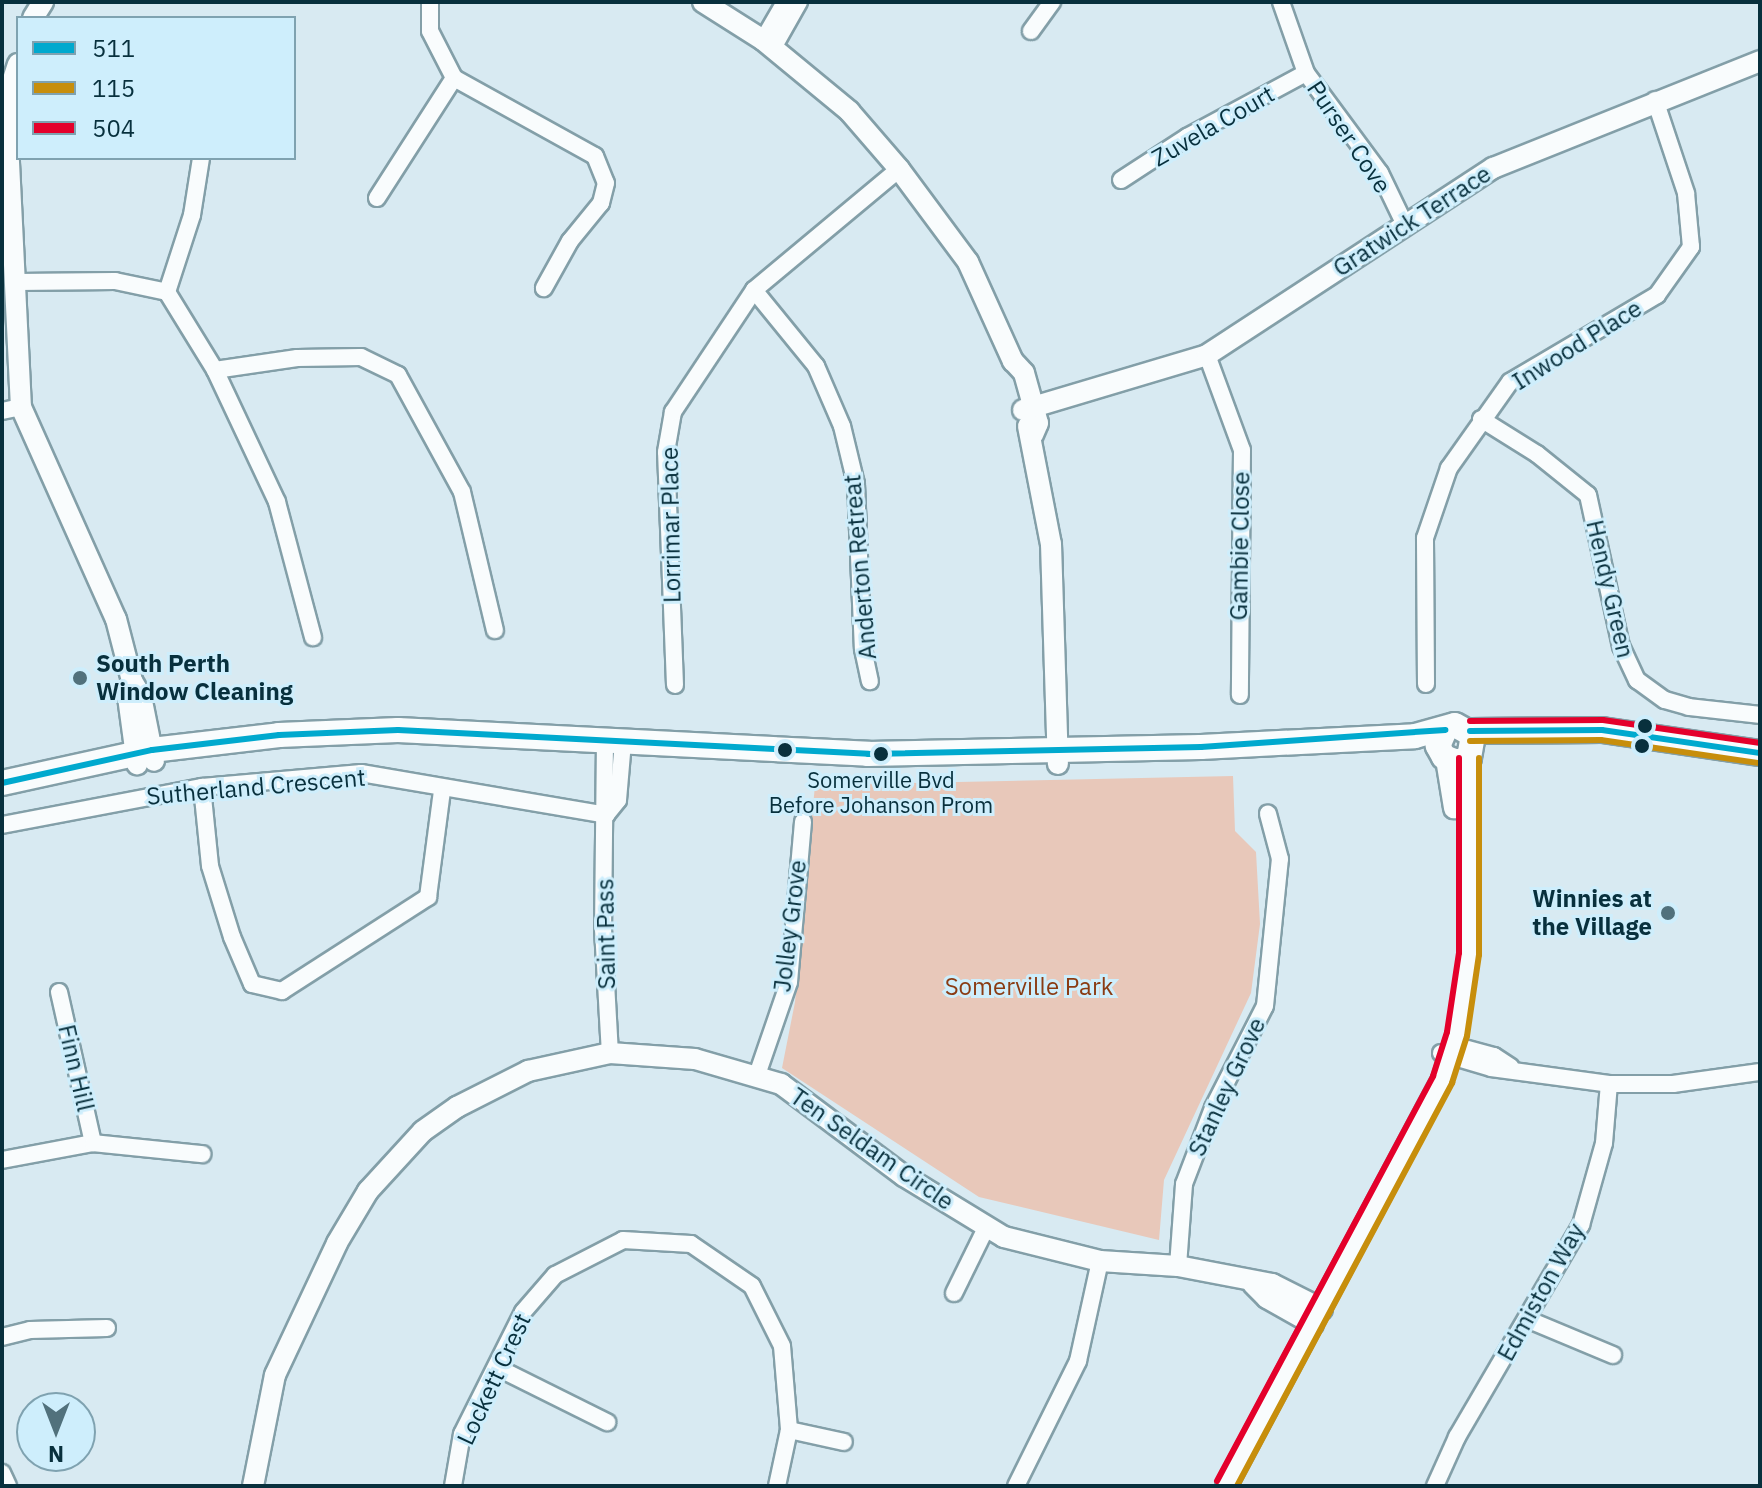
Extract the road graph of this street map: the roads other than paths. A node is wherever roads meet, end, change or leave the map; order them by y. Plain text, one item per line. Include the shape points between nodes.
1 (430, 2) edge
2 (703, 2) edge
3 (785, 2) edge
4 (799, 2) edge
5 (1052, 2) edge
6 (1281, 2) edge
7 (1031, 31) dead end
8 (768, 44) junction
9 (1760, 61) edge
10 (16, 69) edge
11 (1306, 73) junction
12 (454, 78) junction
13 (1655, 100) junction
14 (4, 101) edge
15 (201, 160) edge
16 (899, 169) junction
17 (1121, 180) dead end
18 (377, 198) dead end
19 (1405, 225) junction
20 (17, 282) junction
21 (544, 288) dead end
22 (754, 290) junction
23 (167, 292) junction
24 (1207, 355) junction
25 (215, 370) junction
26 (1027, 404) junction
27 (12, 409) edge
28 (1481, 419) junction
29 (495, 630) dead end
30 (313, 637) dead end
31 (870, 681) dead end
32 (1426, 684) dead end
33 (675, 685) dead end
34 (1240, 695) dead end
35 (1760, 715) edge
36 (614, 746) junction
37 (1460, 751) junction
38 (1760, 753) edge
39 (144, 757) junction
40 (1052, 759) junction
41 (1760, 764) edge
42 (2, 783) edge
43 (202, 787) junction
44 (442, 790) junction
45 (2, 795) edge
46 (1268, 814) dead end
47 (606, 815) junction
48 (803, 822) dead end
49 (2, 825) edge
50 (59, 992) dead end
51 (1447, 1049) junction
52 (610, 1053) junction
53 (1760, 1072) edge
54 (757, 1075) junction
55 (1609, 1084) junction
56 (93, 1143) junction
57 (202, 1154) dead end
58 (2, 1160) edge
59 (986, 1228) junction
60 (1100, 1261) junction
61 (1178, 1266) junction
62 (954, 1293) dead end
63 (1313, 1314) junction
64 (1529, 1320) junction
65 (107, 1328) dead end
66 (2, 1337) edge
67 (1613, 1355) dead end
68 (498, 1368) junction
69 (607, 1422) dead end
70 (789, 1430) junction
71 (844, 1442) dead end
72 (2, 1473) edge
73 (8, 1486) edge
74 (253, 1486) edge
75 (453, 1486) edge
76 (777, 1486) edge
77 (1016, 1486) edge
78 (1216, 1486) edge
79 (1226, 1486) edge
80 (1435, 1486) edge

1 - 12 street via 430,31
2 - 8 street
3 - 8 street
4 - 8 street
5 - 7 street
6 - 11 street, Purser Cove
8 - 16 street via 849,111
9 - 13 street, Gratwick Terrace
10 - 14 street
11 - 17 street, Zuvela Court via 1187,137
11 - 19 street, Purser Cove via 1380,173
12 - 18 street
12 - 21 street via 595,156 606,183 601,203 570,241
13 - 19 street, Gratwick Terrace via 1493,168
13 - 28 street, Inwood Place via 1686,193 1691,247 1657,295 1510,382
14 - 20 street
15 - 23 street via 192,215
16 - 22 street, Lorrimar Place
16 - 26 street via 968,262 1013,361 1024,373
19 - 24 street, Gratwick Terrace
20 - 23 street via 115,281
20 - 27 street
22 - 31 street, Anderton Retreat via 816,366 842,426 856,484 863,649
22 - 33 street, Lorrimar Place via 673,412 666,452
23 - 25 street
24 - 26 street, Gratwick Terrace
24 - 34 street, Gambie Close via 1242,450
25 - 29 street via 297,358 361,357 398,375 462,492
25 - 30 street via 277,502
26 - 40 street via 1051,544 1052,697 1044,710
27 - 39 street via 116,619
28 - 32 street, Inwood Place via 1449,468 1425,538
28 - 35 street, Hendy Green via 1588,495 1621,646 1637,680 1677,704
36 - 39 main road via 304,743
36 - 40 main road via 784,762
36 - 47 street, Saint Pass via 618,800
37 - 38 main road via 1602,730
37 - 40 main road via 1380,747
37 - 40 main road via 1460,726 1415,736
37 - 41 main road via 1533,740 1589,740
37 - 51 street via 1469,954
39 - 42 main road
39 - 45 main road
43 - 44 street, Sutherland Crescent via 361,773
43 - 44 street via 210,866 232,937 252,984 282,991 428,897
43 - 49 street, Sutherland Crescent
44 - 47 street, Sutherland Crescent
46 - 61 street, Stanley Grove via 1280,859 1265,1006 1213,1108 1184,1184
47 - 52 street, Saint Pass via 603,929
48 - 54 street, Jolley Grove via 789,982
50 - 56 street, Finn Hill
51 - 55 street via 1494,1056 1511,1067
51 - 63 street
52 - 54 street, Ten Seldam Circle via 695,1059
52 - 74 street, Ten Seldam Circle via 528,1071 457,1107 423,1131 368,1191 337,1243 275,1375
53 - 55 street via 1673,1084
54 - 59 street, Ten Seldam Circle via 825,1113 904,1176
55 - 64 street, Edmiston Way via 1604,1143 1581,1225
56 - 57 street
56 - 58 street
59 - 60 street, Ten Seldam Circle
59 - 62 street
60 - 61 street, Ten Seldam Circle
60 - 77 street via 1078,1361
61 - 63 street, Ten Seldam Circle via 1253,1284 1267,1298
63 - 78 street
63 - 79 street
64 - 67 street
64 - 80 street, Edmiston Way via 1457,1437
65 - 66 street via 30,1330
68 - 69 street
68 - 70 street, Lockett Crest via 523,1312 555,1275 623,1240 691,1244 752,1286 782,1346
68 - 75 street, Lockett Crest via 462,1434
70 - 71 street
70 - 76 street, Lockett Crest
72 - 73 street

